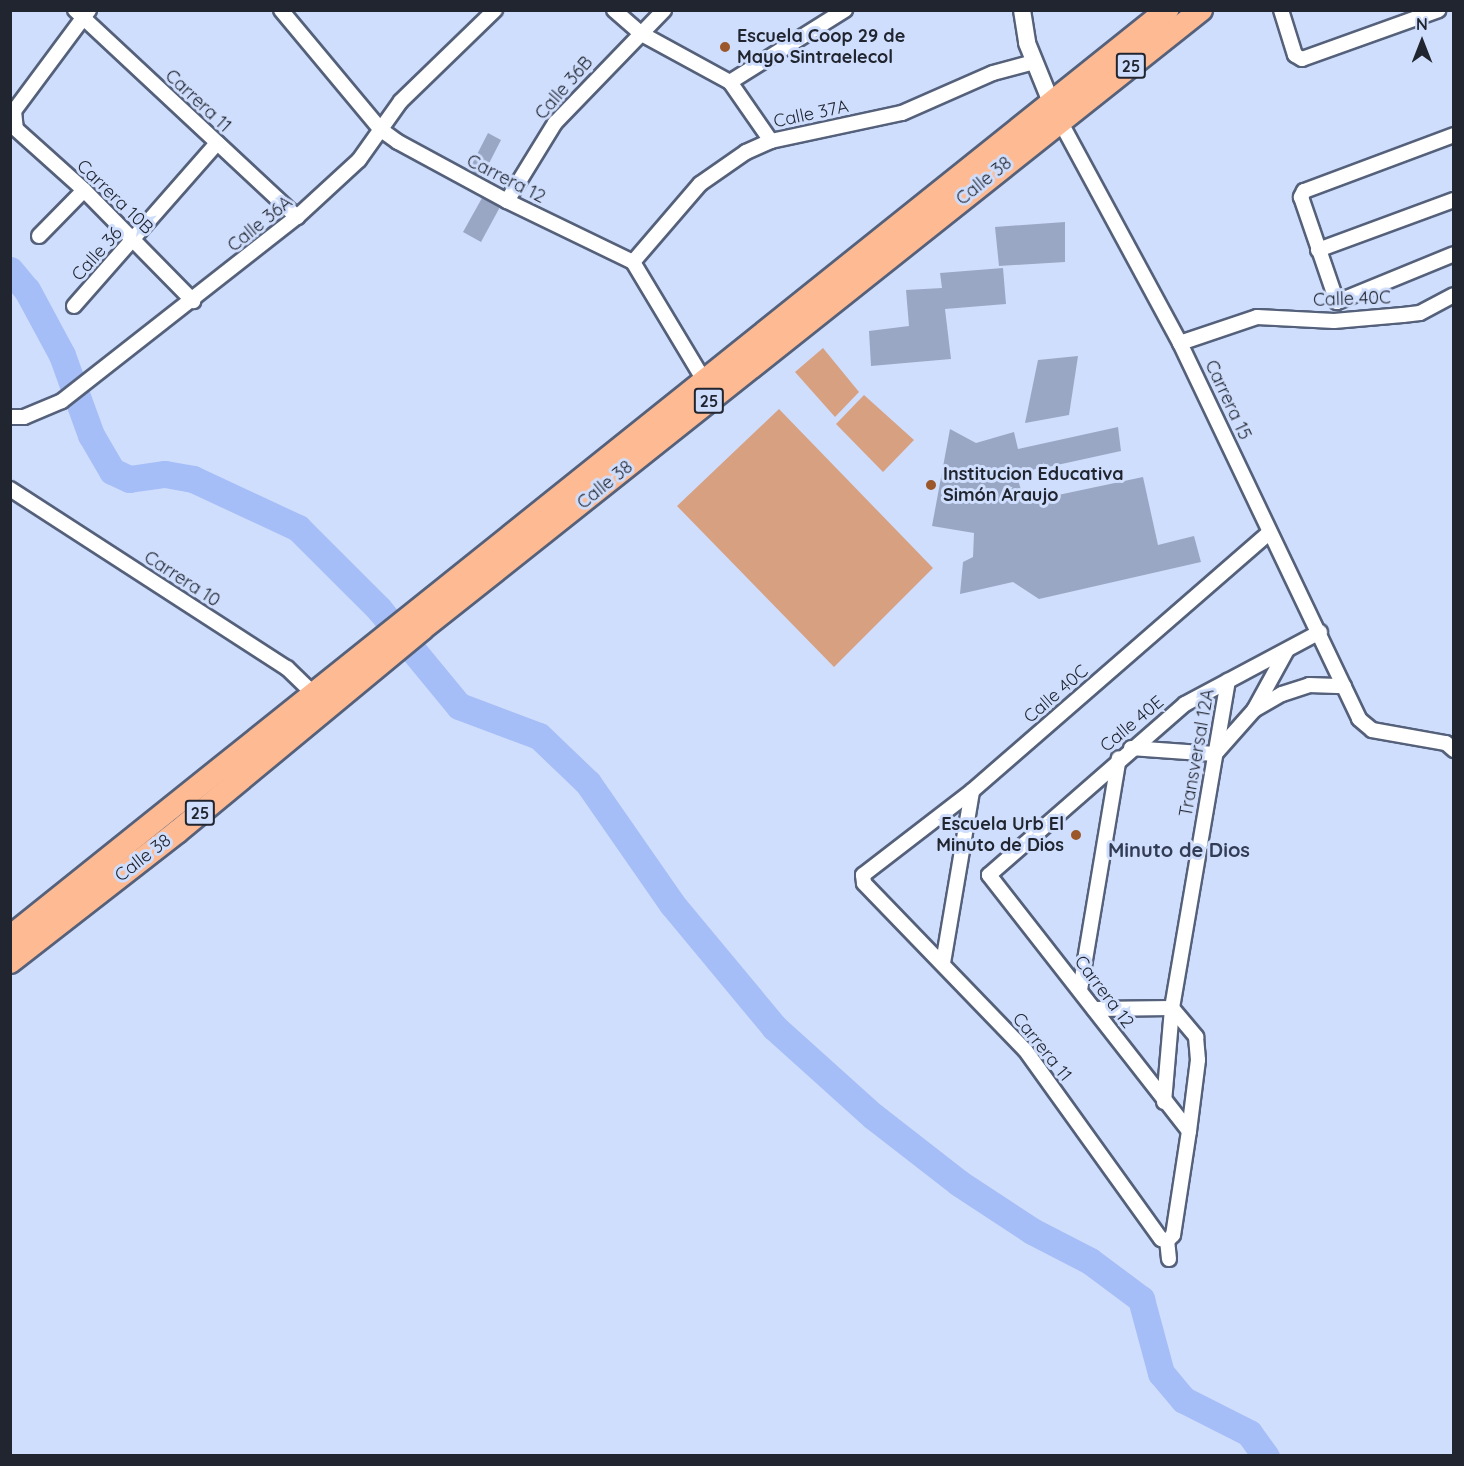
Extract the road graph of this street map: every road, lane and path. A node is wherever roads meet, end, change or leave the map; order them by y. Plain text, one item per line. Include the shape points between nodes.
1 (281, 10) edge
2 (495, 10) edge
3 (614, 10) edge
4 (664, 10) edge
5 (845, 10) edge
6 (1022, 10) edge
7 (1202, 10) edge
8 (1281, 10) edge
9 (1439, 10) edge
10 (1165, 11) edge
11 (82, 13) edge
12 (640, 33) junction
13 (1034, 62) junction
14 (730, 82) junction
15 (1055, 112) junction
16 (380, 129) junction
17 (1454, 135) edge
18 (771, 141) junction
19 (217, 143) junction
20 (84, 190) junction
21 (1454, 200) edge
22 (507, 201) junction
23 (297, 217) junction
24 (39, 236) dead end
25 (135, 240) junction
26 (1318, 250) junction
27 (1454, 254) edge
28 (633, 262) junction
29 (1454, 295) edge
30 (193, 301) junction
31 (74, 306) dead end
32 (1180, 343) junction
33 (704, 380) junction
34 (17, 417) edge
35 (10, 429) edge
36 (10, 489) edge
37 (1268, 534) junction
38 (417, 621) junction
39 (1320, 632) junction
40 (1287, 650) junction
41 (1228, 681) junction
42 (1344, 686) junction
43 (320, 700) junction
44 (1254, 710) junction
45 (1131, 748) junction
46 (1454, 750) edge
47 (1215, 754) junction
48 (1119, 759) junction
49 (972, 791) junction
50 (863, 875) joint
51 (989, 876) joint
52 (10, 937) edge
53 (10, 962) edge
54 (944, 963) junction
55 (1080, 990) junction
56 (1172, 1008) junction
57 (1094, 1009) junction
58 (1164, 1102) junction
59 (1189, 1131) junction
60 (1167, 1241) junction
61 (1169, 1259) dead end

1 - 16 street, Carrera 12
2 - 16 street, Calle 36A via 401,101
3 - 12 street
4 - 12 street, Calle 36B
5 - 14 street
6 - 13 street
7 - 15 highway, Calle 38 / 25
8 - 9 street via 1298,58
10 - 15 highway, Calle 38 / 25
11 - 19 street, Carrera 11
11 - 20 street, Carrera 10B via 14,111 12,120 16,129
12 - 14 street
12 - 22 street, Calle 36B via 555,123
13 - 15 street
13 - 18 street, Calle 37A via 993,73 902,113
14 - 18 street
15 - 32 street, Carrera 15
15 - 33 highway, Calle 38 / 25
15 - 38 highway, Calle 38 / 25
16 - 22 street, Carrera 12
16 - 23 street, Calle 36A via 359,160
17 - 26 street via 1304,191 1301,197
18 - 28 street, Calle 37A via 724,164 700,184
19 - 23 street, Carrera 11
19 - 25 street, Calle 36
20 - 24 street
20 - 25 street, Carrera 10B
21 - 26 street
22 - 28 street, Carrera 12
23 - 30 street, Calle 36A
25 - 30 street, Carrera 10B
25 - 31 street, Calle 36
26 - 27 street via 1337,302
28 - 33 street
29 - 32 street, Calle 40C via 1420,313 1403,315 1334,321 1257,317
30 - 34 street, Calle 36A via 62,401
32 - 37 street, Carrera 15
33 - 38 highway, Calle 38 / 25
34 - 35 street, Calle 36A
36 - 43 street, Carrera 10 via 287,668
37 - 39 street, Carrera 15
37 - 49 street, Calle 40C
38 - 43 highway, Calle 38 / 25
39 - 40 street, Calle 40E
39 - 42 street, Carrera 15
40 - 41 street, Calle 40E
40 - 44 street
41 - 45 street, Calle 40E via 1185,704
41 - 47 street, Transversal 12A
42 - 44 street via 1309,686
42 - 46 street, Carrera 15 via 1359,719 1372,730 1446,743
43 - 52 highway, Calle 38 / 25
43 - 53 highway, Calle 38 / 25
44 - 47 street
45 - 47 street
45 - 48 street, Calle 40E
47 - 56 street, Transversal 12A
48 - 51 street, Calle 40E
48 - 55 street
49 - 50 street, Calle 40C
49 - 54 street
50 - 54 street, Carrera 11 via 864,883
51 - 55 street, Carrera 12
54 - 60 street, Carrera 11 via 1025,1050 1161,1239
55 - 57 street, Carrera 12
56 - 57 street
56 - 58 street, Transversal 12A
56 - 59 street via 1188,1023 1198,1050
57 - 58 street, Carrera 12
58 - 59 street, Carrera 12
59 - 60 street via 1173,1235
60 - 61 street

